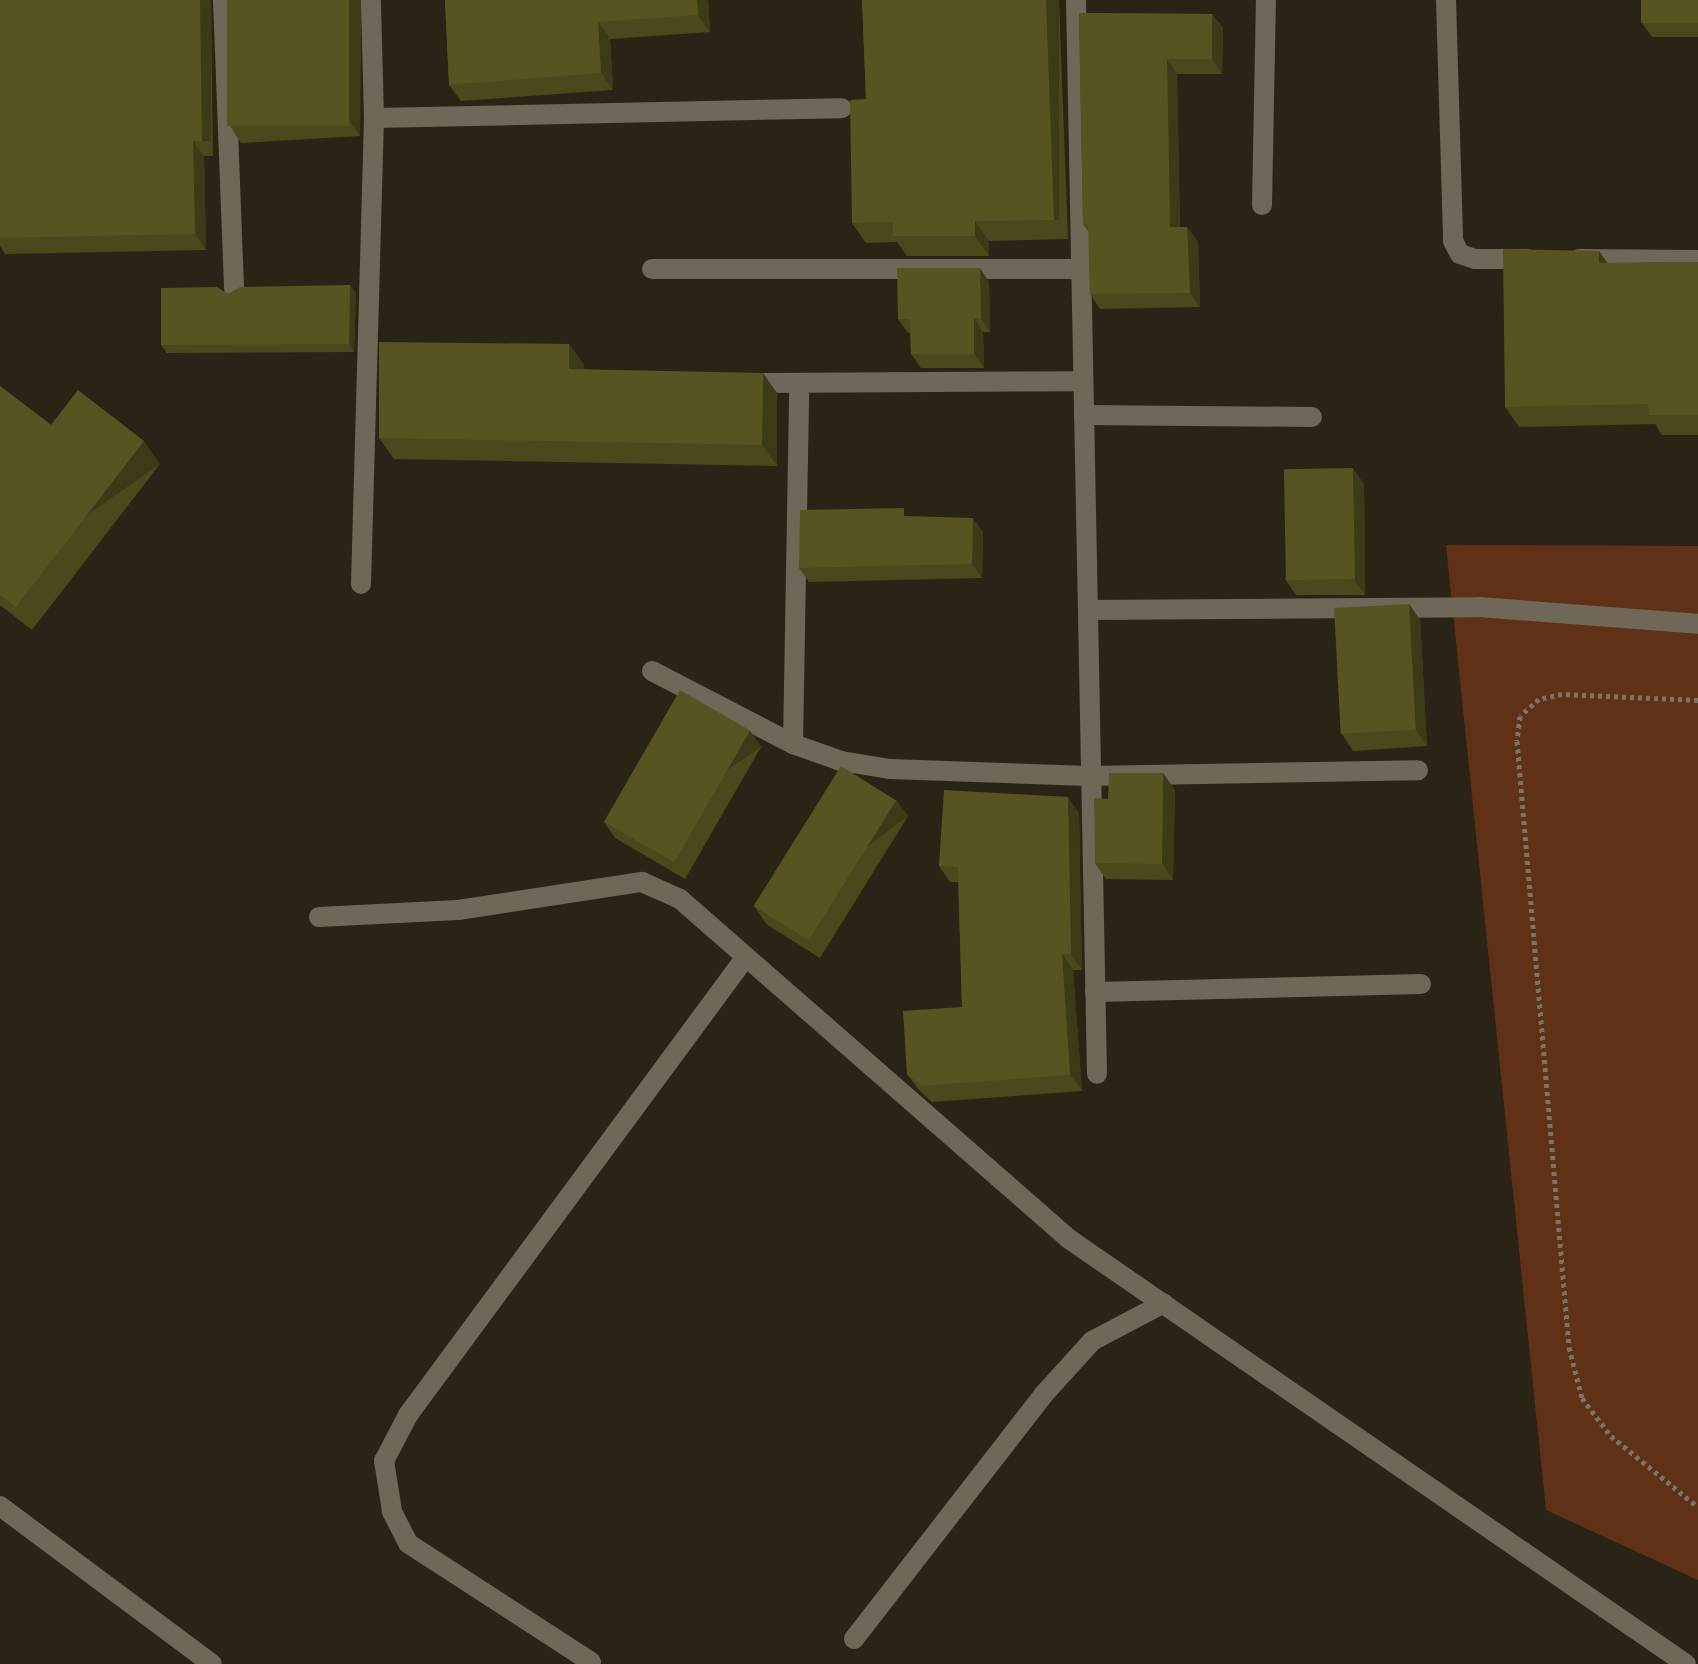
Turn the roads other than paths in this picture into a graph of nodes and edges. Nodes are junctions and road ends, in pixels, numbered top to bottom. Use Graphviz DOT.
graph roads {
  1 [pos="223,0"];
  2 [pos="371,0"];
  3 [pos="1076,0"];
  4 [pos="1266,0"];
  5 [pos="1446,0"];
  6 [pos="842,108"];
  7 [pos="374,118"];
  8 [pos="1262,205"];
  9 [pos="1698,260"];
  10 [pos="652,269"];
  11 [pos="1081,269"];
  12 [pos="234,289"];
  13 [pos="1083,381"];
  14 [pos="722,382"];
  15 [pos="799,384"];
  16 [pos="1084,415"];
  17 [pos="1312,417"];
  18 [pos="361,584"];
  19 [pos="1088,610"];
  20 [pos="1698,624"];
  21 [pos="652,671"];
  22 [pos="793,744"];
  23 [pos="1418,770"];
  24 [pos="1089,776"];
  25 [pos="319,917"];
  26 [pos="745,958"];
  27 [pos="1421,984"];
  28 [pos="1095,992"];
  29 [pos="1097,1074"];
  30 [pos="1164,1303"];
  31 [pos="0,1506"];
  32 [pos="854,1639"];
  33 [pos="591,1662"];
  34 [pos="212,1664"];
  35 [pos="1686,1664"];
  1 -- 12 [label="street"];
  2 -- 7 [label="street"];
  3 -- 11 [label="street"];
  4 -- 8 [label="street"];
  5 -- 9 [label="street"];
  6 -- 7 [label="street"];
  7 -- 18 [label="street"];
  10 -- 11 [label="street"];
  11 -- 13 [label="street"];
  13 -- 15 [label="street"];
  13 -- 16 [label="street"];
  14 -- 15 [label="street"];
  15 -- 22 [label="street"];
  16 -- 17 [label="street"];
  16 -- 19 [label="street"];
  19 -- 20 [label="street"];
  19 -- 24 [label="street"];
  21 -- 22 [label="street"];
  22 -- 24 [label="street"];
  23 -- 24 [label="street"];
  24 -- 28 [label="street"];
  25 -- 26 [label="street"];
  26 -- 30 [label="street"];
  26 -- 33 [label="street"];
  27 -- 28 [label="street"];
  28 -- 29 [label="street"];
  30 -- 32 [label="street"];
  30 -- 35 [label="street"];
  31 -- 34 [label="street"];
}
